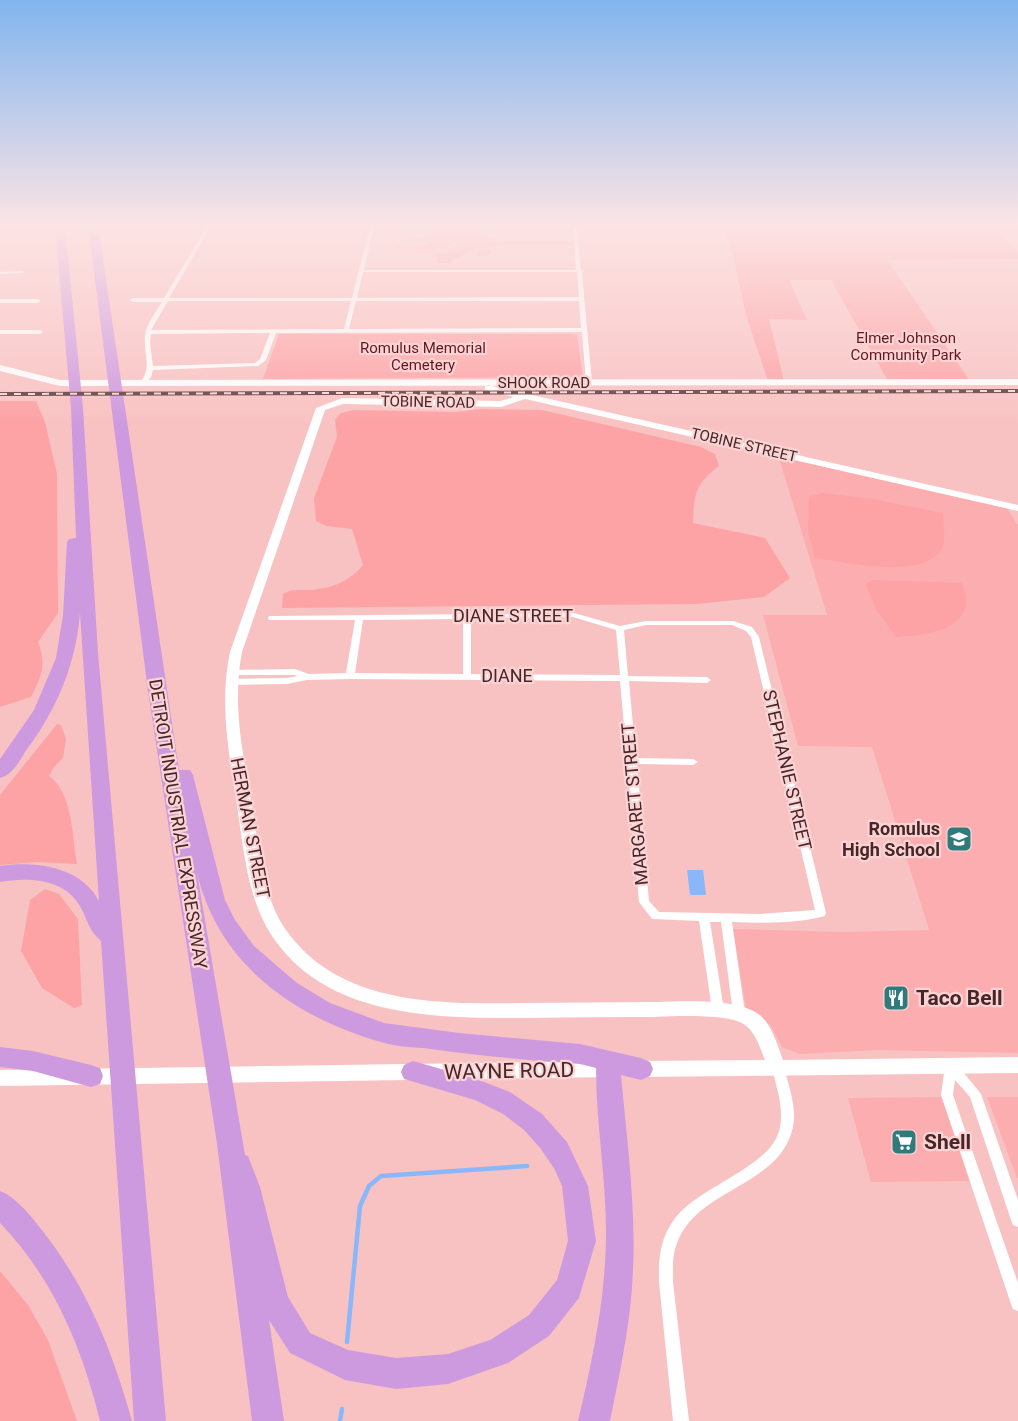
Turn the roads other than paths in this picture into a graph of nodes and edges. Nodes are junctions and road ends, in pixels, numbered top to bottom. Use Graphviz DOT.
graph roads {
  1 [pos="66,292"];
  2 [pos="101,292"];
  3 [pos="170,292"];
  4 [pos="356,292"];
  5 [pos="582,292"];
  6 [pos="582,299"];
  7 [pos="133,300"];
  8 [pos="166,300"];
  9 [pos="354,300"];
  10 [pos="0,301"];
  11 [pos="38,301"];
  12 [pos="583,330"];
  13 [pos="274,331"];
  14 [pos="346,331"];
  15 [pos="0,332"];
  16 [pos="40,332"];
  17 [pos="148,332"];
  18 [pos="0,368"];
  19 [pos="152,368"];
  20 [pos="1018,382"];
  21 [pos="143,383"];
  22 [pos="469,383"];
  23 [pos="589,383"];
  24 [pos="525,396"];
  25 [pos="330,403"];
  26 [pos="77,408"];
  27 [pos="1018,508"];
  28 [pos="467,616"];
  29 [pos="272,618"];
  30 [pos="359,618"];
  31 [pos="620,629"];
  32 [pos="749,629"];
  33 [pos="350,676"];
  34 [pos="467,676"];
  35 [pos="230,677"];
  36 [pos="625,678"];
  37 [pos="707,680"];
  38 [pos="157,691"];
  39 [pos="630,761"];
  40 [pos="693,762"];
  41 [pos="0,772"];
  42 [pos="0,874"];
  43 [pos="821,913"];
  44 [pos="715,917"];
  45 [pos="111,936"];
  46 [pos="718,1010"];
  47 [pos="739,1013"];
  48 [pos="0,1057"];
  49 [pos="1018,1065"];
  50 [pos="951,1066"];
  51 [pos="778,1068"];
  52 [pos="608,1069"];
  53 [pos="641,1069"];
  54 [pos="413,1072"];
  55 [pos="91,1076"];
  56 [pos="0,1078"];
  57 [pos="230,1144"];
  58 [pos="0,1204"];
  59 [pos="1018,1220"];
  60 [pos="1018,1304"];
  61 [pos="116,1421"];
  62 [pos="150,1421"];
  63 [pos="268,1421"];
  64 [pos="594,1421"];
  65 [pos="681,1421"];
  1 -- 26 [label="highway"];
  2 -- 38 [label="highway, DETROIT INDUSTRIAL EXPRESSWAY"];
  3 -- 8 [label="street"];
  4 -- 9 [label="street"];
  5 -- 6 [label="street"];
  6 -- 9 [label="street"];
  6 -- 12 [label="street"];
  7 -- 8 [label="street"];
  8 -- 9 [label="street"];
  8 -- 17 [label="street"];
  9 -- 14 [label="street"];
  10 -- 11 [label="street"];
  12 -- 14 [label="street"];
  12 -- 23 [label="street"];
  13 -- 14 [label="street"];
  13 -- 17 [label="street"];
  13 -- 19 [label="street"];
  15 -- 16 [label="street"];
  17 -- 19 [label="street"];
  18 -- 21 [label="street, SHOOK ROAD"];
  19 -- 21 [label="street"];
  20 -- 23 [label="street, SHOOK ROAD"];
  21 -- 22 [label="street, SHOOK ROAD"];
  22 -- 23 [label="street, SHOOK ROAD"];
  22 -- 24 [label="street, TOBINE STREET"];
  24 -- 25 [label="street, TOBINE ROAD"];
  24 -- 27 [label="street, TOBINE STREET"];
  25 -- 35 [label="street, HERMAN STREET"];
  26 -- 41 [label="highway"];
  26 -- 45 [label="highway"];
  28 -- 30 [label="street, DIANE STREET"];
  28 -- 31 [label="street, DIANE STREET"];
  28 -- 34 [label="street"];
  29 -- 30 [label="street, DIANE STREET"];
  30 -- 33 [label="street"];
  31 -- 32 [label="street, DIANE STREET"];
  31 -- 36 [label="street, MARGARET STREET"];
  32 -- 43 [label="street, STEPHANIE STREET"];
  33 -- 34 [label="street, DIANE"];
  33 -- 35 [label="street, DIANE"];
  34 -- 36 [label="street, DIANE"];
  35 -- 46 [label="street, HERMAN STREET"];
  36 -- 37 [label="street, DIANE"];
  36 -- 39 [label="street, MARGARET STREET"];
  38 -- 53 [label="highway"];
  38 -- 57 [label="highway, DETROIT INDUSTRIAL EXPRESSWAY"];
  39 -- 40 [label="street"];
  39 -- 44 [label="street, MARGARET STREET"];
  42 -- 45 [label="highway"];
  43 -- 44 [label="street, MARGARET STREET"];
  44 -- 46 [label="street"];
  44 -- 47 [label="street"];
  45 -- 62 [label="highway"];
  46 -- 47 [label="street, HERMAN STREET"];
  47 -- 51 [label="street"];
  48 -- 55 [label="highway"];
  49 -- 50 [label="street, WAYNE ROAD"];
  50 -- 51 [label="street, WAYNE ROAD"];
  50 -- 59 [label="street"];
  50 -- 60 [label="street"];
  51 -- 53 [label="street, WAYNE ROAD"];
  51 -- 65 [label="street"];
  52 -- 53 [label="street, WAYNE ROAD"];
  52 -- 54 [label="street, WAYNE ROAD"];
  52 -- 64 [label="highway"];
  54 -- 55 [label="street, WAYNE ROAD"];
  54 -- 57 [label="highway"];
  55 -- 56 [label="street, WAYNE ROAD"];
  57 -- 63 [label="highway, DETROIT INDUSTRIAL EXPRESSWAY"];
  58 -- 61 [label="highway"];
}
